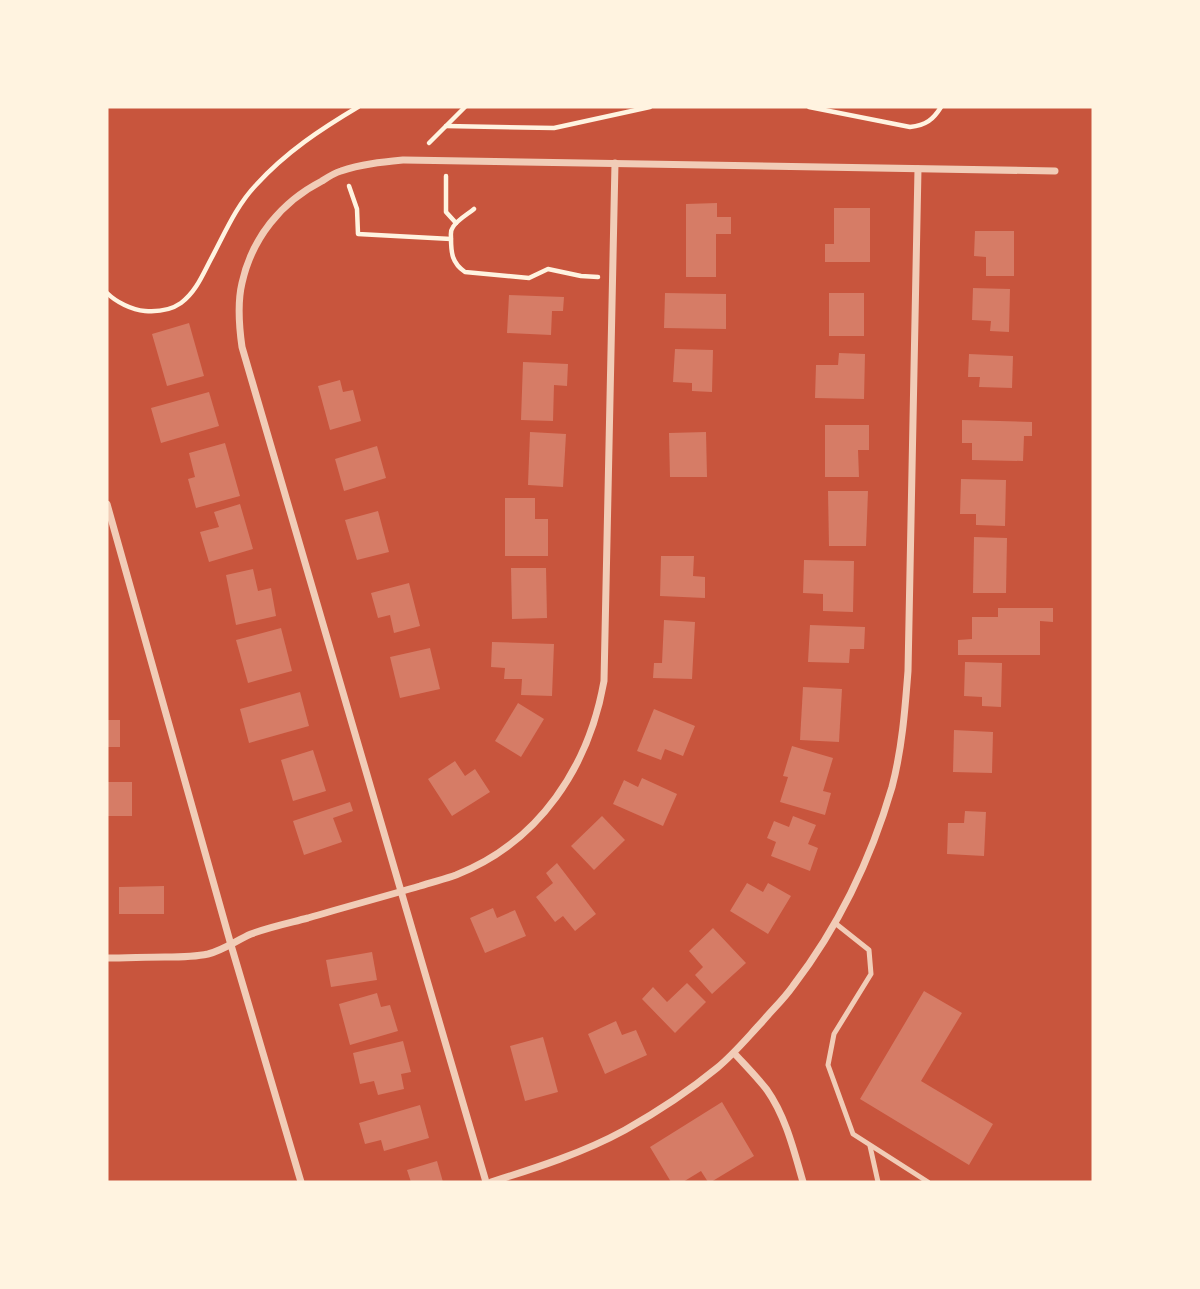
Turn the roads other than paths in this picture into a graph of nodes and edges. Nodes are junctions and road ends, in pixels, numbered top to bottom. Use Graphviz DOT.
graph roads {
  1 [pos="615,163"];
  2 [pos="918,169"];
  3 [pos="1055,172"];
  4 [pos="107,504"];
  5 [pos="401,892"];
  6 [pos="835,923"];
  7 [pos="231,945"];
  8 [pos="107,958"];
  9 [pos="734,1053"];
  10 [pos="870,1146"];
  11 [pos="301,1182"];
  12 [pos="489,1182"];
  13 [pos="803,1182"];
  14 [pos="878,1182"];
  15 [pos="928,1182"];
  1 -- 2 [label="street"];
  1 -- 5 [label="street"];
  1 -- 5 [label="street"];
  2 -- 3 [label="street"];
  2 -- 6 [label="street"];
  4 -- 7 [label="street"];
  5 -- 7 [label="street"];
  5 -- 12 [label="street"];
  6 -- 9 [label="street"];
  6 -- 10 [label="lane"];
  7 -- 8 [label="street"];
  7 -- 11 [label="street"];
  9 -- 12 [label="street"];
  9 -- 13 [label="street"];
  10 -- 14 [label="lane"];
  10 -- 15 [label="lane"];
}
